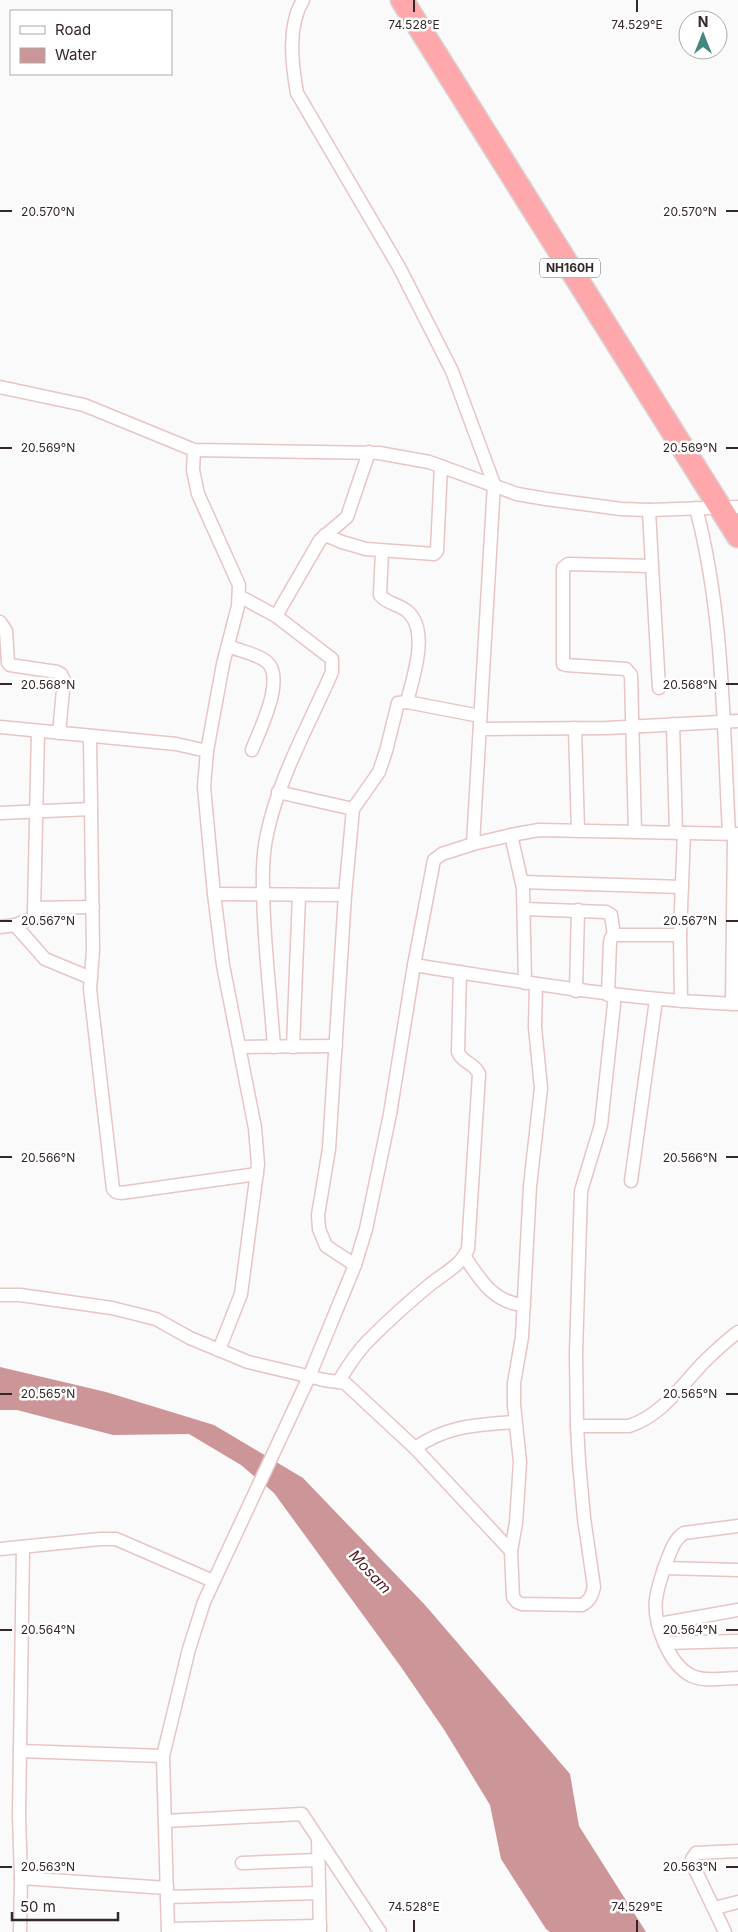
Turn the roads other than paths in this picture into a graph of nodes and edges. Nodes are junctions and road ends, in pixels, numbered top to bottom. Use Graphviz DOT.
graph roads {
  1 [pos="303,0"];
  2 [pos="402,0"];
  3 [pos="0,386"];
  4 [pos="194,450"];
  5 [pos="369,452"];
  6 [pos="442,466"];
  7 [pos="494,484"];
  8 [pos="696,508"];
  9 [pos="729,508"];
  10 [pos="649,510"];
  11 [pos="325,535"];
  12 [pos="738,536"];
  13 [pos="382,551"];
  14 [pos="652,566"];
  15 [pos="239,596"];
  16 [pos="276,616"];
  17 [pos="0,622"];
  18 [pos="228,646"];
  19 [pos="660,688"];
  20 [pos="407,702"];
  21 [pos="723,721"];
  22 [pos="738,721"];
  23 [pos="480,722"];
  24 [pos="673,724"];
  25 [pos="633,726"];
  26 [pos="0,727"];
  27 [pos="575,728"];
  28 [pos="38,731"];
  29 [pos="59,733"];
  30 [pos="90,736"];
  31 [pos="252,750"];
  32 [pos="207,751"];
  33 [pos="278,792"];
  34 [pos="91,809"];
  35 [pos="353,809"];
  36 [pos="36,812"];
  37 [pos="0,813"];
  38 [pos="578,831"];
  39 [pos="636,832"];
  40 [pos="680,833"];
  41 [pos="734,834"];
  42 [pos="511,835"];
  43 [pos="473,844"];
  44 [pos="522,882"];
  45 [pos="682,887"];
  46 [pos="214,894"];
  47 [pos="263,894"];
  48 [pos="299,895"];
  49 [pos="345,896"];
  50 [pos="92,907"];
  51 [pos="34,908"];
  52 [pos="524,909"];
  53 [pos="578,910"];
  54 [pos="15,924"];
  55 [pos="0,927"];
  56 [pos="614,935"];
  57 [pos="680,935"];
  58 [pos="414,965"];
  59 [pos="460,972"];
  60 [pos="91,978"];
  61 [pos="530,984"];
  62 [pos="576,990"];
  63 [pos="612,995"];
  64 [pos="656,1000"];
  65 [pos="681,1001"];
  66 [pos="735,1004"];
  67 [pos="336,1046"];
  68 [pos="274,1047"];
  69 [pos="293,1047"];
  70 [pos="240,1048"];
  71 [pos="257,1174"];
  72 [pos="631,1181"];
  73 [pos="465,1257"];
  74 [pos="355,1265"];
  75 [pos="0,1295"];
  76 [pos="524,1305"];
  77 [pos="738,1332"];
  78 [pos="219,1350"];
  79 [pos="309,1377"];
  80 [pos="339,1381"];
  81 [pos="515,1422"];
  82 [pos="577,1426"];
  83 [pos="415,1448"];
  84 [pos="738,1526"];
  85 [pos="23,1547"];
  86 [pos="0,1549"];
  87 [pos="511,1551"];
  88 [pos="664,1568"];
  89 [pos="738,1570"];
  90 [pos="213,1581"];
  91 [pos="738,1610"];
  92 [pos="659,1624"];
  93 [pos="738,1641"];
  94 [pos="665,1643"];
  95 [pos="738,1678"];
  96 [pos="20,1751"];
  97 [pos="163,1756"];
  98 [pos="165,1821"];
  99 [pos="318,1838"];
  100 [pos="738,1851"];
  101 [pos="318,1860"];
  102 [pos="242,1862"];
  103 [pos="21,1878"];
  104 [pos="167,1892"];
  105 [pos="319,1893"];
  106 [pos="738,1902"];
  107 [pos="715,1908"];
  108 [pos="320,1929"];
  109 [pos="168,1930"];
  110 [pos="20,1932"];
  111 [pos="380,1932"];
  112 [pos="725,1932"];
  1 -- 7 [label="street"];
  2 -- 9 [label="highway, NH160H"];
  3 -- 4 [label="street"];
  4 -- 5 [label="street"];
  4 -- 15 [label="street"];
  5 -- 6 [label="street"];
  5 -- 11 [label="street"];
  6 -- 7 [label="street"];
  6 -- 13 [label="street"];
  7 -- 10 [label="street"];
  7 -- 23 [label="street"];
  8 -- 9 [label="street"];
  8 -- 10 [label="street"];
  8 -- 21 [label="street"];
  9 -- 12 [label="highway, NH160H"];
  10 -- 14 [label="street"];
  11 -- 13 [label="street"];
  11 -- 16 [label="street"];
  13 -- 20 [label="street"];
  14 -- 19 [label="street"];
  14 -- 25 [label="street"];
  15 -- 16 [label="street"];
  15 -- 18 [label="street"];
  16 -- 33 [label="street"];
  17 -- 29 [label="street"];
  18 -- 31 [label="street"];
  18 -- 32 [label="street"];
  20 -- 23 [label="street"];
  20 -- 35 [label="street"];
  21 -- 22 [label="street"];
  21 -- 24 [label="street"];
  21 -- 41 [label="street"];
  23 -- 27 [label="street"];
  23 -- 43 [label="street"];
  24 -- 25 [label="street"];
  24 -- 40 [label="street"];
  25 -- 27 [label="street"];
  25 -- 39 [label="street"];
  26 -- 28 [label="street"];
  27 -- 38 [label="street"];
  28 -- 29 [label="street"];
  28 -- 36 [label="street"];
  29 -- 30 [label="street"];
  30 -- 32 [label="street"];
  30 -- 34 [label="street"];
  32 -- 46 [label="street"];
  33 -- 35 [label="street"];
  33 -- 47 [label="street"];
  34 -- 36 [label="street"];
  34 -- 50 [label="street"];
  35 -- 49 [label="street"];
  36 -- 37 [label="street"];
  36 -- 51 [label="street"];
  38 -- 39 [label="street"];
  38 -- 42 [label="street"];
  39 -- 40 [label="street"];
  40 -- 41 [label="street"];
  40 -- 45 [label="street"];
  41 -- 66 [label="street"];
  42 -- 43 [label="street"];
  42 -- 44 [label="street"];
  43 -- 58 [label="street"];
  44 -- 45 [label="street"];
  44 -- 52 [label="street"];
  45 -- 57 [label="street"];
  46 -- 47 [label="street"];
  46 -- 70 [label="street"];
  47 -- 48 [label="street"];
  47 -- 68 [label="street"];
  48 -- 49 [label="street"];
  48 -- 69 [label="street"];
  49 -- 67 [label="street"];
  50 -- 51 [label="street"];
  50 -- 60 [label="street"];
  51 -- 54 [label="street"];
  52 -- 53 [label="street"];
  52 -- 61 [label="street"];
  53 -- 56 [label="street"];
  53 -- 62 [label="street"];
  54 -- 55 [label="street"];
  54 -- 60 [label="street"];
  56 -- 57 [label="street"];
  56 -- 63 [label="street"];
  57 -- 65 [label="street"];
  58 -- 59 [label="street"];
  58 -- 74 [label="street"];
  59 -- 61 [label="street"];
  59 -- 73 [label="street"];
  60 -- 71 [label="street"];
  61 -- 62 [label="street"];
  61 -- 76 [label="street"];
  62 -- 63 [label="street"];
  63 -- 64 [label="street"];
  63 -- 82 [label="street"];
  64 -- 65 [label="street"];
  64 -- 72 [label="street"];
  65 -- 66 [label="street"];
  67 -- 69 [label="street"];
  67 -- 74 [label="street"];
  68 -- 69 [label="street"];
  68 -- 70 [label="street"];
  70 -- 71 [label="street"];
  71 -- 78 [label="street"];
  73 -- 76 [label="street"];
  73 -- 80 [label="street"];
  74 -- 79 [label="street"];
  75 -- 78 [label="street"];
  76 -- 81 [label="street"];
  77 -- 82 [label="street"];
  78 -- 79 [label="street"];
  79 -- 80 [label="street"];
  79 -- 90 [label="street"];
  80 -- 83 [label="street"];
  81 -- 83 [label="street"];
  81 -- 87 [label="street"];
  82 -- 87 [label="street"];
  83 -- 87 [label="street"];
  84 -- 88 [label="street"];
  85 -- 86 [label="street"];
  85 -- 90 [label="street"];
  85 -- 96 [label="street"];
  88 -- 89 [label="street"];
  88 -- 92 [label="street"];
  90 -- 97 [label="street"];
  91 -- 92 [label="street"];
  92 -- 94 [label="street"];
  93 -- 94 [label="street"];
  94 -- 95 [label="street"];
  96 -- 97 [label="street"];
  96 -- 103 [label="street"];
  97 -- 98 [label="street"];
  98 -- 99 [label="street"];
  98 -- 104 [label="street"];
  99 -- 101 [label="street"];
  99 -- 111 [label="street"];
  100 -- 107 [label="street"];
  101 -- 102 [label="street"];
  101 -- 105 [label="street"];
  103 -- 104 [label="street"];
  103 -- 110 [label="street"];
  104 -- 105 [label="street"];
  104 -- 109 [label="street"];
  105 -- 108 [label="street"];
  106 -- 107 [label="street"];
  107 -- 112 [label="street"];
  108 -- 109 [label="street"];
}
